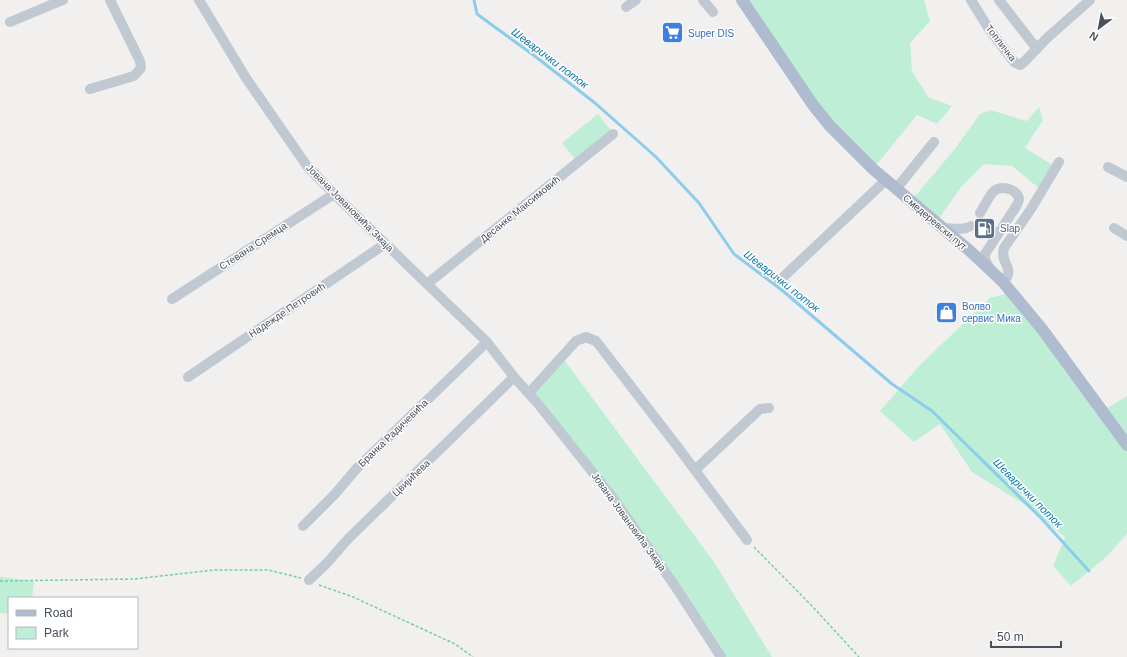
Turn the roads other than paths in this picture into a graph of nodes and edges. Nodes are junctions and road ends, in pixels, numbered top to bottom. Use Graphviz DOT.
graph roads {
  1 [pos="63,0"];
  2 [pos="110,0"];
  3 [pos="199,0"];
  4 [pos="636,0"];
  5 [pos="703,0"];
  6 [pos="742,0"];
  7 [pos="971,0"];
  8 [pos="999,0"];
  9 [pos="1090,0"];
  10 [pos="626,7"];
  11 [pos="713,12"];
  12 [pos="10,22"];
  13 [pos="1037,49"];
  14 [pos="90,89"];
  15 [pos="613,134"];
  16 [pos="934,142"];
  17 [pos="1059,162"];
  18 [pos="1108,167"];
  19 [pos="1127,177"];
  20 [pos="886,180"];
  21 [pos="896,189"];
  22 [pos="334,194"];
  23 [pos="980,213"];
  24 [pos="971,226"];
  25 [pos="943,228"];
  26 [pos="1114,228"];
  27 [pos="1127,236"];
  28 [pos="385,244"];
  29 [pos="989,268"];
  30 [pos="779,281"];
  31 [pos="1003,282"];
  32 [pos="427,284"];
  33 [pos="172,299"];
  34 [pos="486,342"];
  35 [pos="188,377"];
  36 [pos="514,377"];
  37 [pos="529,393"];
  38 [pos="768,408"];
  39 [pos="1127,444"];
  40 [pos="695,470"];
  41 [pos="303,526"];
  42 [pos="747,540"];
  43 [pos="309,580"];
  44 [pos="721,657"];
  1 -- 12 [label="street"];
  2 -- 14 [label="street"];
  3 -- 22 [label="street, Јована Јовановића Змаја"];
  4 -- 10 [label="street"];
  5 -- 11 [label="street"];
  6 -- 20 [label="main road, Смедеревски пут"];
  7 -- 13 [label="street, Топличка"];
  8 -- 13 [label="street"];
  9 -- 13 [label="street, Топличка"];
  15 -- 32 [label="street, Десанке Максимовић"];
  16 -- 21 [label="street"];
  17 -- 31 [label="street"];
  18 -- 19 [label="street"];
  20 -- 21 [label="main road, Смедеревски пут"];
  20 -- 30 [label="street"];
  21 -- 25 [label="main road, Смедеревски пут"];
  22 -- 28 [label="street, Јована Јовановића Змаја"];
  22 -- 33 [label="street, Стевана Сремца"];
  23 -- 29 [label="street"];
  24 -- 25 [label="street"];
  25 -- 29 [label="main road, Смедеревски пут"];
  26 -- 27 [label="street"];
  28 -- 32 [label="street, Јована Јовановића Змаја"];
  28 -- 35 [label="street, Надежде Петровић"];
  29 -- 31 [label="main road, Смедеревски пут"];
  31 -- 39 [label="main road, Смедеревски пут"];
  32 -- 34 [label="street, Јована Јовановића Змаја"];
  34 -- 36 [label="street, Јована Јовановића Змаја"];
  34 -- 41 [label="street, Бранка Радичевића"];
  36 -- 37 [label="street, Јована Јовановића Змаја"];
  36 -- 43 [label="street, Цвијићева"];
  37 -- 40 [label="street"];
  37 -- 44 [label="street, Јована Јовановића Змаја"];
  38 -- 40 [label="street"];
  40 -- 42 [label="street"];
}
